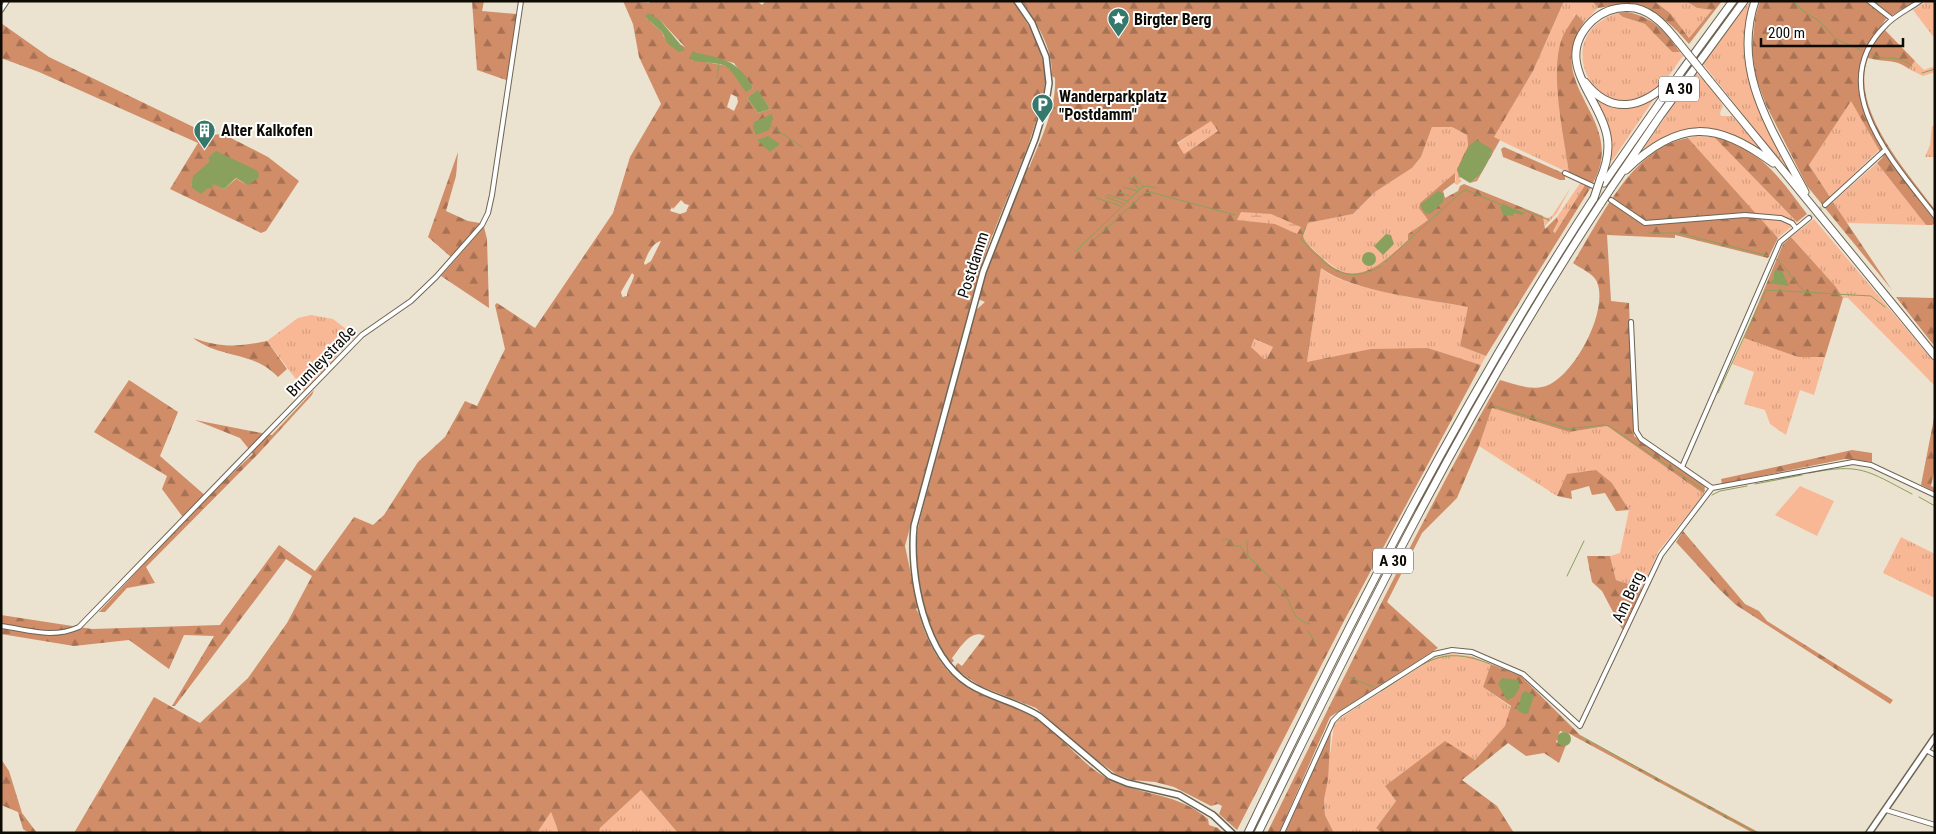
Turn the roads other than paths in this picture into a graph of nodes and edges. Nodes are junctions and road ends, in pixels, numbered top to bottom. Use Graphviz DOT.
graph roads {
  1 [pos="7,1"];
  2 [pos="521,1"];
  3 [pos="1017,1"];
  4 [pos="1733,1"];
  5 [pos="1744,1"];
  6 [pos="1755,1"];
  7 [pos="1869,1"];
  8 [pos="1920,1"];
  9 [pos="1,10"];
  10 [pos="1892,19"];
  11 [pos="1681,72"];
  12 [pos="1580,74"];
  13 [pos="1884,150"];
  14 [pos="1781,169"];
  15 [pos="1565,173"];
  16 [pos="1616,180"];
  17 [pos="1602,182"];
  18 [pos="1593,186"];
  19 [pos="1611,200"];
  20 [pos="1810,203"];
  21 [pos="1825,205"];
  22 [pos="1935,216"];
  23 [pos="1809,218"];
  24 [pos="1796,228"];
  25 [pos="1631,322"];
  26 [pos="1935,356"];
  27 [pos="1682,467"];
  28 [pos="1712,488"];
  29 [pos="1935,495"];
  30 [pos="1,626"];
  31 [pos="1935,737"];
  32 [pos="1926,750"];
  33 [pos="1935,755"];
  34 [pos="1886,810"];
  35 [pos="1935,825"];
  36 [pos="1232,833"];
  37 [pos="1248,833"];
  38 [pos="1258,833"];
  39 [pos="1282,833"];
  40 [pos="1869,833"];
  1 -- 9 [label="street"];
  2 -- 30 [label="street, Brumleystraße"];
  3 -- 36 [label="street, Postdamm"];
  4 -- 11 [label="highway, A 30"];
  5 -- 16 [label="highway, A 30"];
  6 -- 20 [label="highway"];
  7 -- 10 [label="street"];
  8 -- 10 [label="street"];
  10 -- 13 [label="street"];
  11 -- 12 [label="highway"];
  11 -- 17 [label="highway, A 30"];
  12 -- 14 [label="highway, bridge"];
  12 -- 17 [label="highway"];
  13 -- 21 [label="street"];
  13 -- 22 [label="street"];
  14 -- 16 [label="highway"];
  14 -- 20 [label="highway"];
  15 -- 18 [label="street"];
  16 -- 38 [label="highway, A 30, bridge"];
  17 -- 37 [label="highway, A 30, bridge"];
  19 -- 24 [label="street"];
  20 -- 26 [label="highway"];
  23 -- 24 [label="street"];
  24 -- 27 [label="street"];
  25 -- 27 [label="street"];
  27 -- 28 [label="street"];
  28 -- 29 [label="street"];
  28 -- 39 [label="street, Am Berg"];
  31 -- 32 [label="street"];
  32 -- 33 [label="street"];
  32 -- 34 [label="street"];
  34 -- 35 [label="street"];
  34 -- 40 [label="street"];
}
